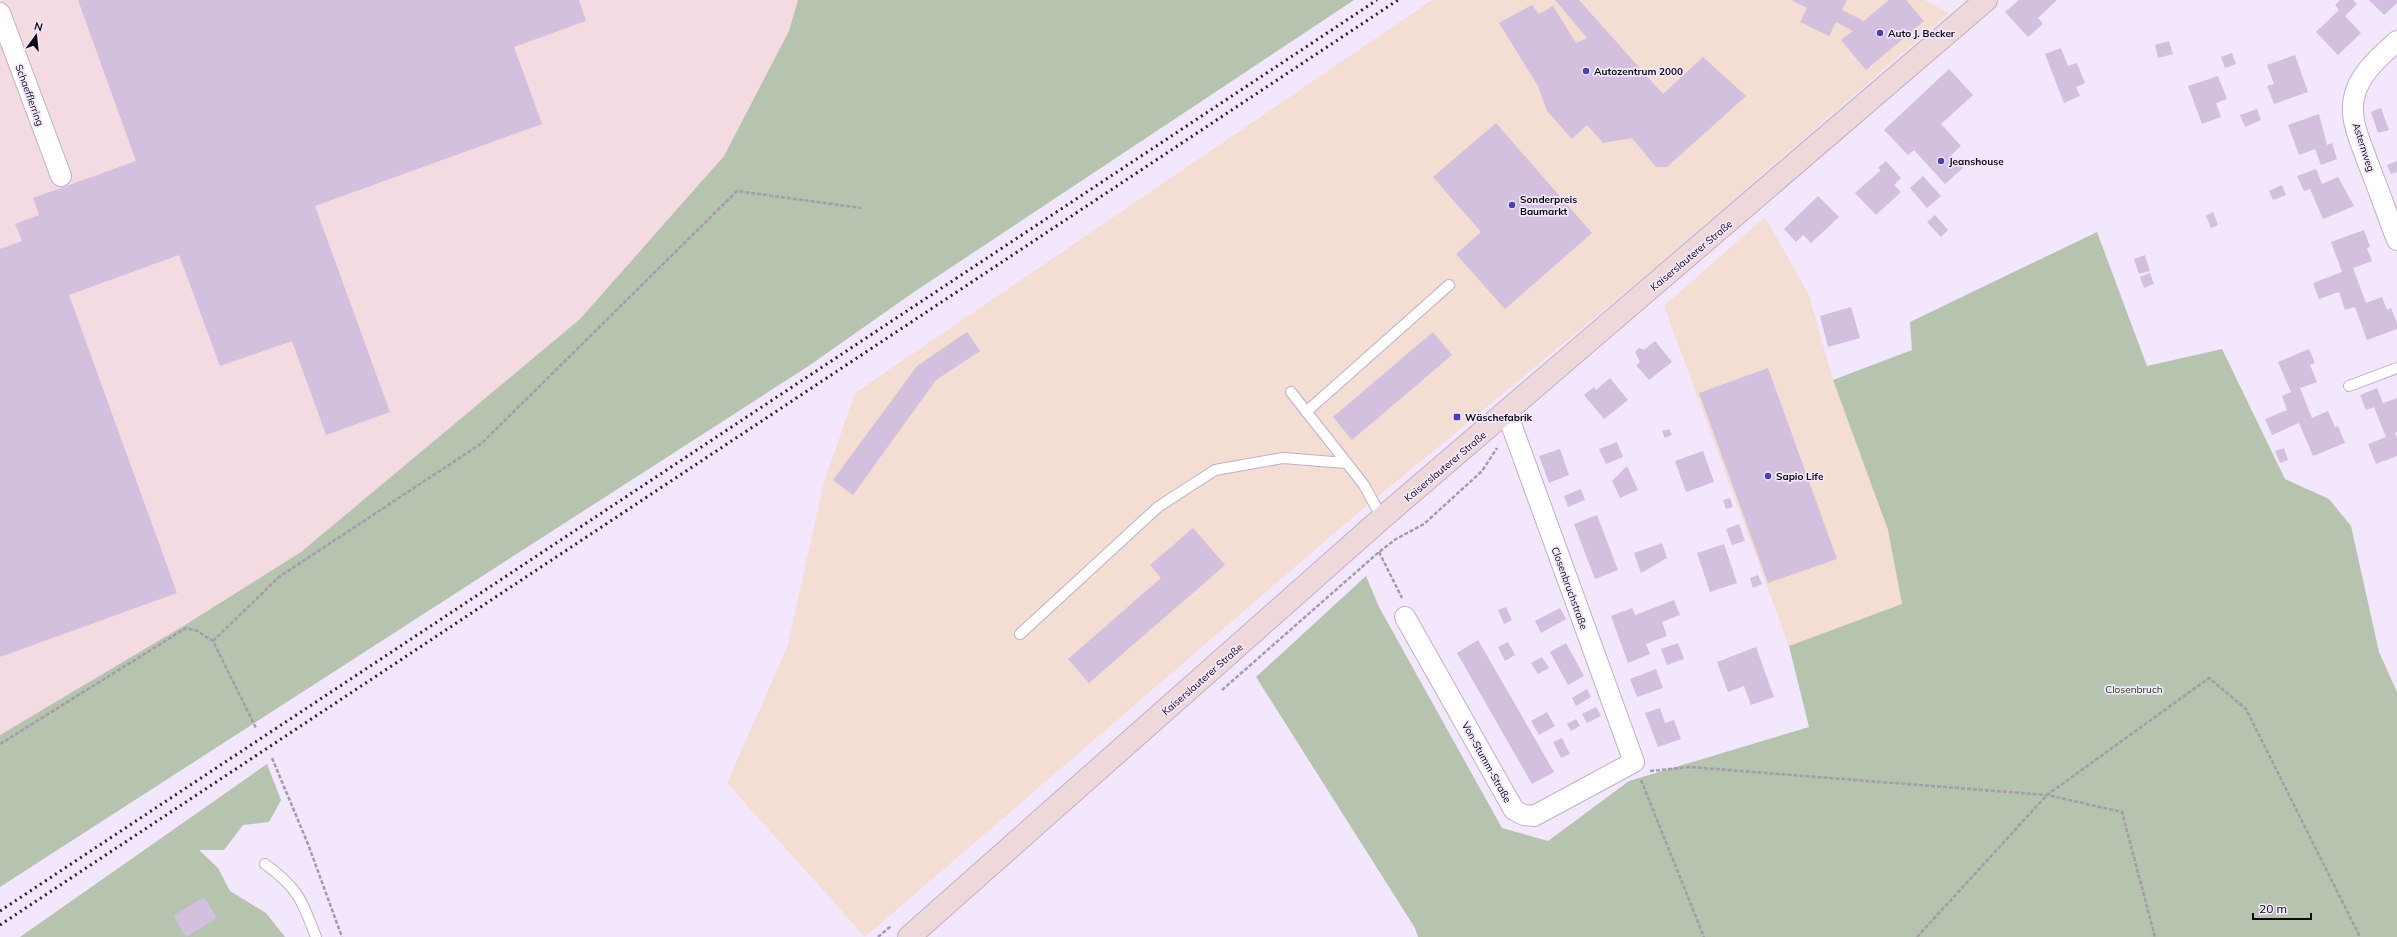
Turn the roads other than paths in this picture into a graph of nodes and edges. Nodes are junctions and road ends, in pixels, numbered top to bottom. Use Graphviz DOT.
graph roads {
  1 [pos="1986,0"];
  2 [pos="0,13"];
  3 [pos="2397,41"];
  4 [pos="61,176"];
  5 [pos="2397,240"];
  6 [pos="1449,285"];
  7 [pos="2397,368"];
  8 [pos="2349,386"];
  9 [pos="1291,392"];
  10 [pos="1306,412"];
  11 [pos="1511,422"];
  12 [pos="1346,463"];
  13 [pos="1382,518"];
  14 [pos="1405,617"];
  15 [pos="1020,634"];
  16 [pos="1636,767"];
  17 [pos="265,864"];
  18 [pos="316,937"];
  19 [pos="909,937"];
  1 -- 11 [label="main road, Kaiserslauterer Straße"];
  2 -- 4 [label="street, Schaefflerring"];
  3 -- 5 [label="street, Asternweg"];
  6 -- 10 [label="lane"];
  7 -- 8 [label="lane"];
  9 -- 10 [label="lane"];
  10 -- 12 [label="lane"];
  11 -- 13 [label="main road, Kaiserslauterer Straße"];
  11 -- 16 [label="street, Closenbruchstraße"];
  12 -- 13 [label="lane"];
  12 -- 15 [label="lane"];
  13 -- 19 [label="main road, Kaiserslauterer Straße"];
  14 -- 16 [label="street, Von-Stumm-Straße"];
  17 -- 18 [label="lane"];
}
